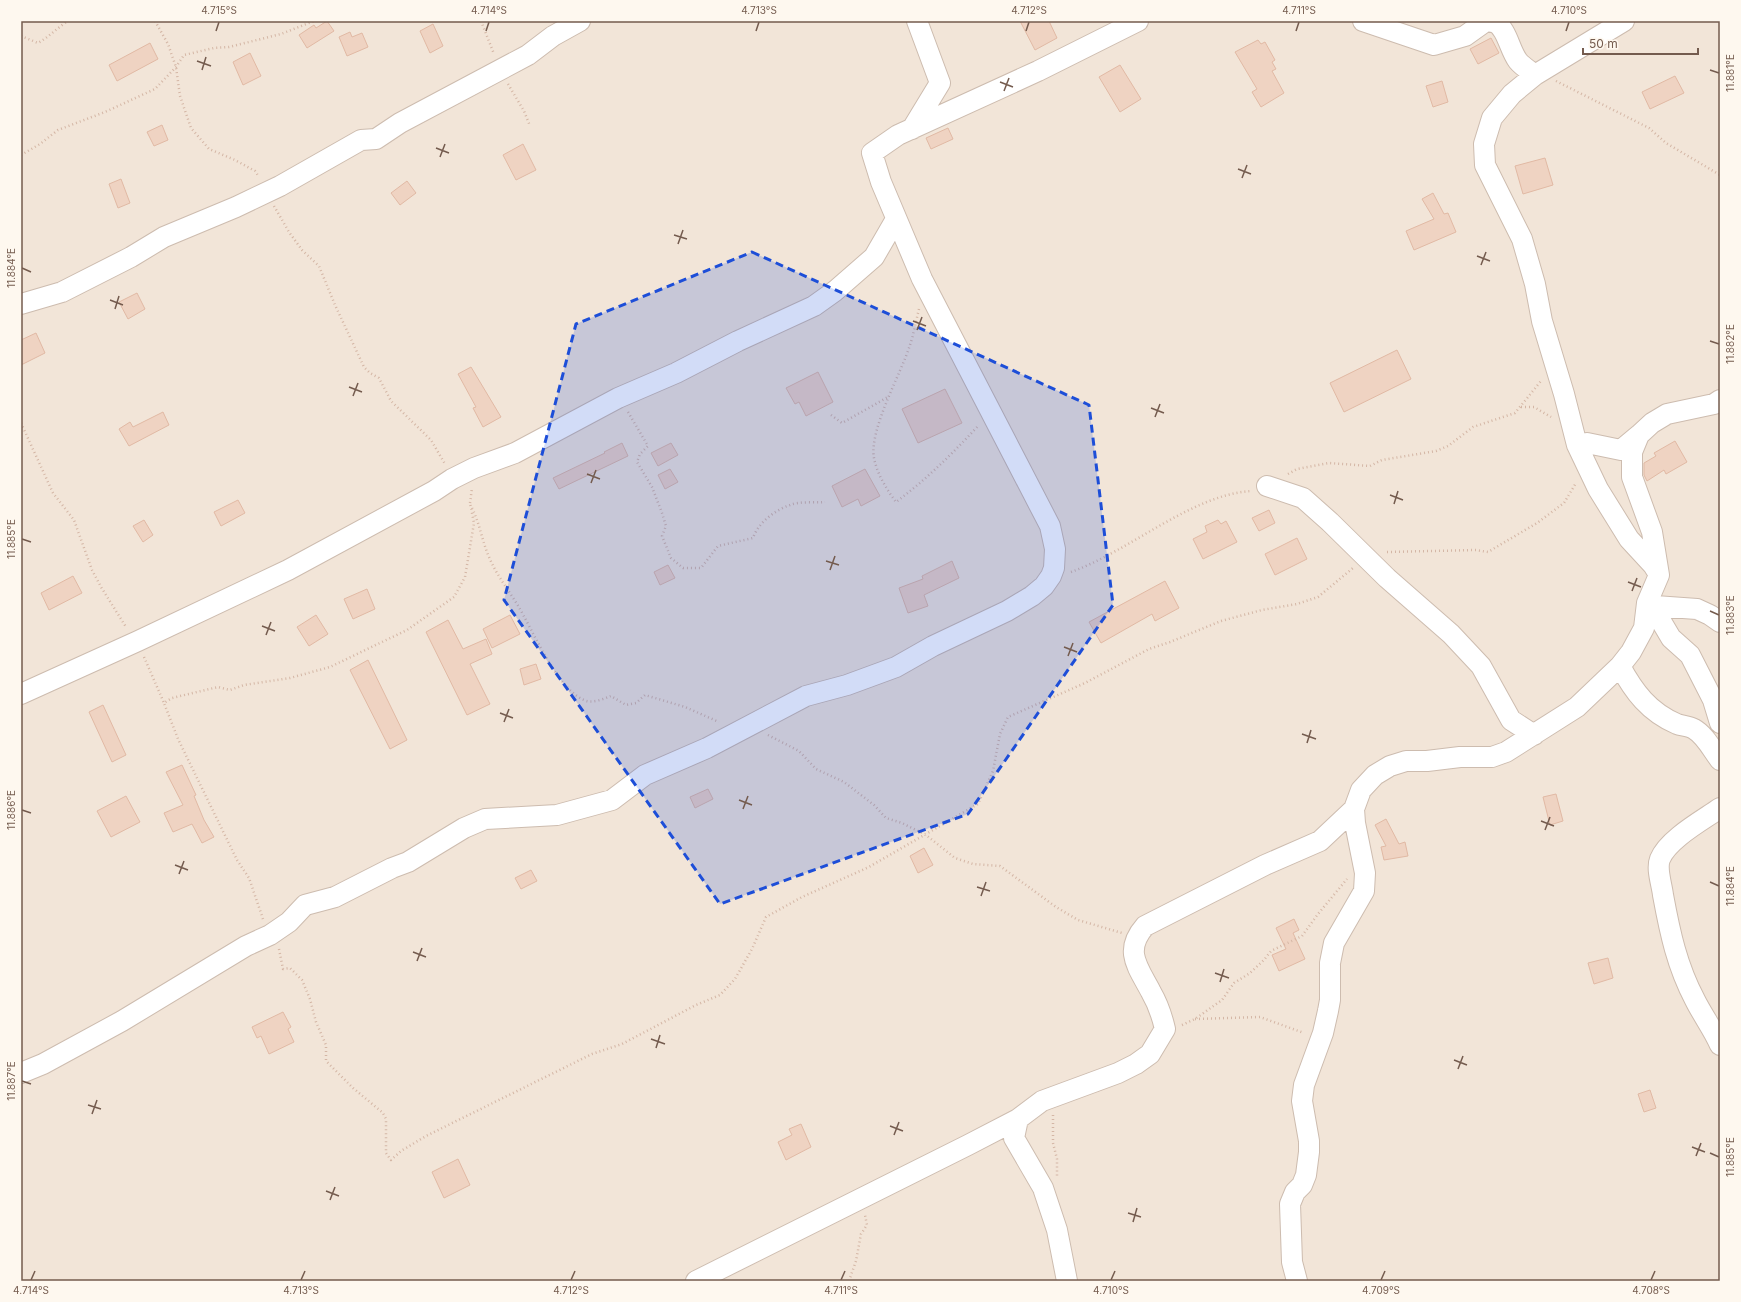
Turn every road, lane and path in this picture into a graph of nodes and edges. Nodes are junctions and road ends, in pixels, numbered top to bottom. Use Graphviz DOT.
graph roads {
  1 [pos="68,21"];
  2 [pos="155,21"];
  3 [pos="314,21"];
  4 [pos="580,21"];
  5 [pos="917,21"];
  6 [pos="1138,21"];
  7 [pos="1363,21"];
  8 [pos="1624,21"];
  9 [pos="1496,22"];
  10 [pos="21,36"];
  11 [pos="176,67"];
  12 [pos="1535,75"];
  13 [pos="912,129"];
  14 [pos="21,155"];
  15 [pos="1720,175"];
  16 [pos="269,191"];
  17 [pos="896,219"];
  18 [pos="922,279"];
  19 [pos="21,304"];
  20 [pos="1556,366"];
  21 [pos="888,397"];
  22 [pos="618,398"];
  23 [pos="1720,400"];
  24 [pos="1520,407"];
  25 [pos="990,412"];
  26 [pos="831,415"];
  27 [pos="21,422"];
  28 [pos="1639,435"];
  29 [pos="1575,436"];
  30 [pos="1588,467"];
  31 [pos="452,479"];
  32 [pos="1267,486"];
  33 [pos="825,502"];
  34 [pos="470,504"];
  35 [pos="1366,557"];
  36 [pos="1659,575"];
  37 [pos="1051,576"];
  38 [pos="1651,604"];
  39 [pos="1720,622"];
  40 [pos="138,641"];
  41 [pos="1620,666"];
  42 [pos="21,694"];
  43 [pos="164,702"];
  44 [pos="1720,723"];
  45 [pos="1534,735"];
  46 [pos="1720,760"];
  47 [pos="1720,808"];
  48 [pos="1354,809"];
  49 [pos="1362,860"];
  50 [pos="270,935"];
  51 [pos="1195,1019"];
  52 [pos="1165,1029"];
  53 [pos="1720,1045"];
  54 [pos="1316,1047"];
  55 [pos="21,1073"];
  56 [pos="1054,1097"];
  57 [pos="1018,1119"];
  58 [pos="1056,1180"];
  59 [pos="868,1195"];
  60 [pos="696,1281"];
  61 [pos="849,1281"];
  62 [pos="1067,1281"];
  63 [pos="1297,1281"];
  1 -- 10 [label="path"];
  2 -- 11 [label="path"];
  3 -- 11 [label="path"];
  4 -- 16 [label="street"];
  5 -- 13 [label="street"];
  6 -- 13 [label="street"];
  7 -- 9 [label="street"];
  8 -- 12 [label="street"];
  9 -- 12 [label="street"];
  11 -- 14 [label="path"];
  11 -- 16 [label="path"];
  12 -- 15 [label="path"];
  12 -- 20 [label="street"];
  13 -- 17 [label="street"];
  16 -- 19 [label="street"];
  16 -- 31 [label="path"];
  17 -- 18 [label="street"];
  17 -- 22 [label="street"];
  18 -- 21 [label="path"];
  18 -- 25 [label="street"];
  20 -- 24 [label="path"];
  20 -- 29 [label="street"];
  21 -- 25 [label="path"];
  21 -- 26 [label="path"];
  22 -- 31 [label="street"];
  22 -- 33 [label="path"];
  23 -- 28 [label="street"];
  24 -- 29 [label="path"];
  24 -- 32 [label="path"];
  25 -- 37 [label="street"];
  27 -- 40 [label="path"];
  28 -- 29 [label="street"];
  28 -- 36 [label="street"];
  29 -- 30 [label="street"];
  30 -- 35 [label="path"];
  30 -- 36 [label="street"];
  31 -- 40 [label="street"];
  32 -- 35 [label="street"];
  32 -- 37 [label="path"];
  34 -- 43 [label="path"];
  35 -- 45 [label="street"];
  35 -- 50 [label="path"];
  36 -- 38 [label="street"];
  37 -- 50 [label="street"];
  38 -- 39 [label="street"];
  38 -- 41 [label="street"];
  38 -- 44 [label="street"];
  40 -- 42 [label="street"];
  40 -- 43 [label="path"];
  41 -- 45 [label="street"];
  41 -- 46 [label="street"];
  43 -- 50 [label="path"];
  45 -- 48 [label="street"];
  47 -- 53 [label="street"];
  48 -- 49 [label="street"];
  48 -- 52 [label="street"];
  49 -- 51 [label="path"];
  49 -- 54 [label="street"];
  50 -- 55 [label="street"];
  51 -- 52 [label="path"];
  51 -- 54 [label="path"];
  52 -- 56 [label="street"];
  54 -- 63 [label="street"];
  56 -- 57 [label="street"];
  56 -- 58 [label="path"];
  57 -- 59 [label="street"];
  57 -- 62 [label="street"];
  59 -- 60 [label="street"];
  59 -- 61 [label="path"];
}
